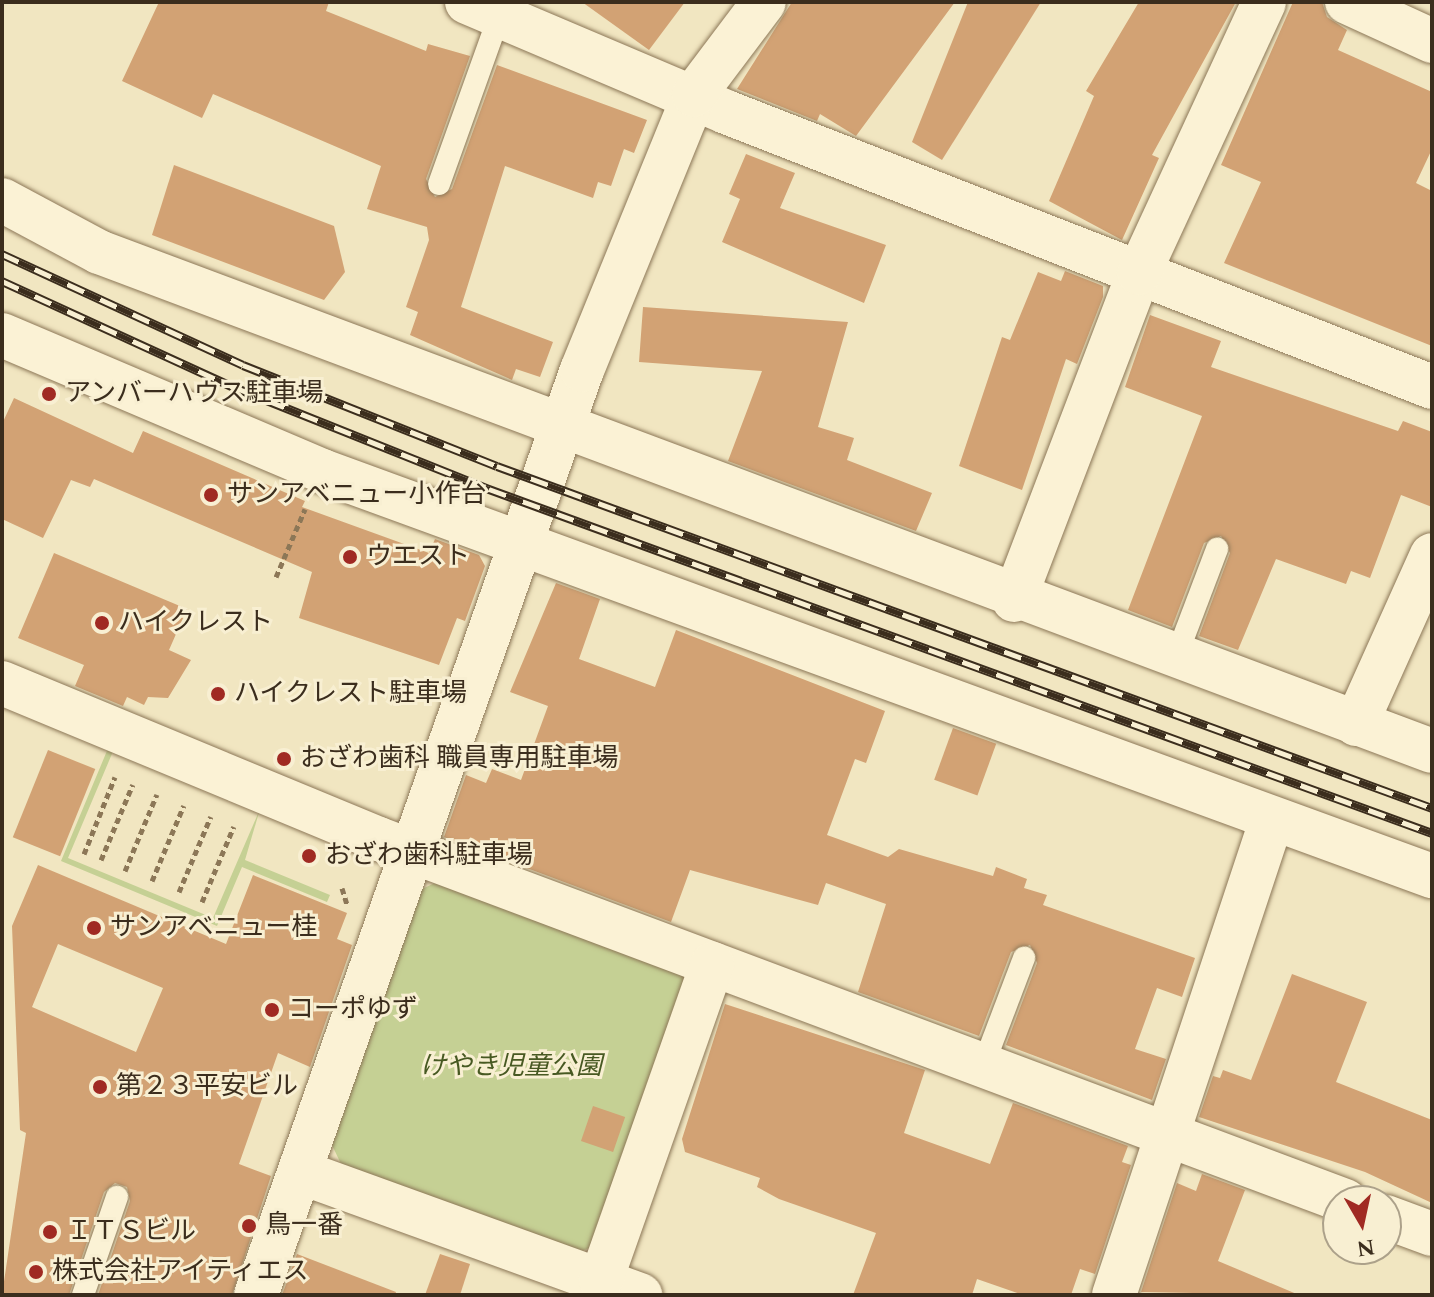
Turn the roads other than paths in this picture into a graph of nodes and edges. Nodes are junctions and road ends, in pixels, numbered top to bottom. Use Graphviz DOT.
graph roads {
  1 [pos="764,2"];
  2 [pos="1264,2"];
  3 [pos="1347,2"];
  4 [pos="484,8"];
  5 [pos="1432,41"];
  6 [pos="694,95"];
  7 [pos="439,184"];
  8 [pos="2,200"];
  9 [pos="1139,273"];
  10 [pos="2,335"];
  11 [pos="1432,387"];
  12 [pos="560,429"];
  13 [pos="518,543"];
  14 [pos="1217,549"];
  15 [pos="1432,555"];
  16 [pos="1014,600"];
  17 [pos="1176,657"];
  18 [pos="2,683"];
  19 [pos="1356,724"];
  20 [pos="1432,751"];
  21 [pos="1272,819"];
  22 [pos="412,851"];
  23 [pos="1432,876"];
  24 [pos="1024,958"];
  25 [pos="712,964"];
  26 [pos="983,1066"];
  27 [pos="1169,1135"];
  28 [pos="300,1172"];
  29 [pos="1322,1192"];
  30 [pos="117,1197"];
  31 [pos="1402,1223"];
  32 [pos="1432,1234"];
  33 [pos="601,1280"];
  34 [pos="83,1295"];
  35 [pos="256,1295"];
  36 [pos="640,1295"];
  37 [pos="1114,1295"];
  1 -- 6 [label="street"];
  2 -- 9 [label="street"];
  3 -- 5 [label="street"];
  4 -- 6 [label="street"];
  4 -- 7 [label="lane"];
  6 -- 9 [label="street"];
  6 -- 12 [label="street"];
  8 -- 12 [label="street"];
  9 -- 11 [label="street"];
  9 -- 16 [label="street"];
  10 -- 13 [label="street"];
  12 -- 13 [label="street"];
  12 -- 16 [label="street"];
  13 -- 21 [label="street"];
  13 -- 22 [label="street"];
  14 -- 17 [label="lane"];
  15 -- 19 [label="street"];
  16 -- 17 [label="street"];
  17 -- 19 [label="street"];
  18 -- 22 [label="street"];
  19 -- 20 [label="street"];
  21 -- 23 [label="street"];
  21 -- 27 [label="street"];
  22 -- 25 [label="street"];
  22 -- 28 [label="street"];
  24 -- 26 [label="lane"];
  25 -- 26 [label="street"];
  25 -- 33 [label="street"];
  26 -- 27 [label="street"];
  27 -- 29 [label="street"];
  27 -- 37 [label="street"];
  28 -- 33 [label="street"];
  28 -- 35 [label="street"];
  30 -- 34 [label="lane"];
  31 -- 32 [label="street"];
  33 -- 36 [label="street"];
}
